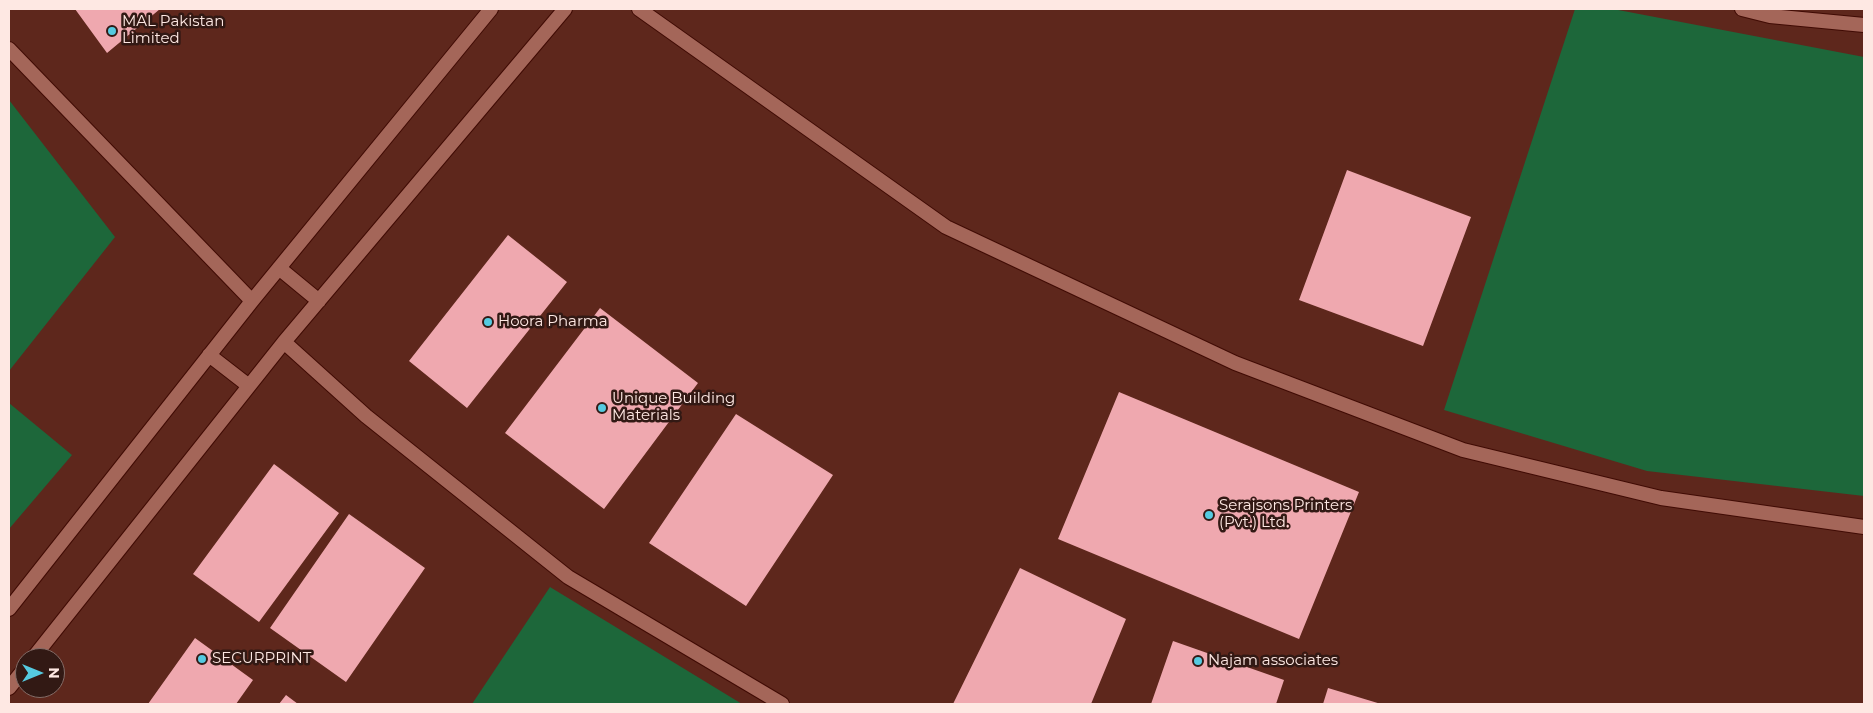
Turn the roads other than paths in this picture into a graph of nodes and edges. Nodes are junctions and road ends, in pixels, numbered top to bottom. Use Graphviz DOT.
graph roads {
  1 [pos="492,9"];
  2 [pos="565,9"];
  3 [pos="639,9"];
  4 [pos="1742,9"];
  5 [pos="1864,26"];
  6 [pos="9,49"];
  7 [pos="279,268"];
  8 [pos="319,300"];
  9 [pos="252,301"];
  10 [pos="284,342"];
  11 [pos="209,355"];
  12 [pos="249,386"];
  13 [pos="1864,527"];
  14 [pos="9,609"];
  15 [pos="41,648"];
  16 [pos="782,704"];
  1 -- 7 [label="lane"];
  2 -- 8 [label="lane"];
  3 -- 13 [label="lane"];
  4 -- 5 [label="lane"];
  6 -- 9 [label="lane"];
  7 -- 8 [label="lane"];
  7 -- 9 [label="lane"];
  8 -- 10 [label="lane"];
  9 -- 11 [label="lane"];
  10 -- 12 [label="lane"];
  10 -- 16 [label="lane"];
  11 -- 12 [label="lane"];
  11 -- 14 [label="lane"];
  12 -- 15 [label="lane"];
}
